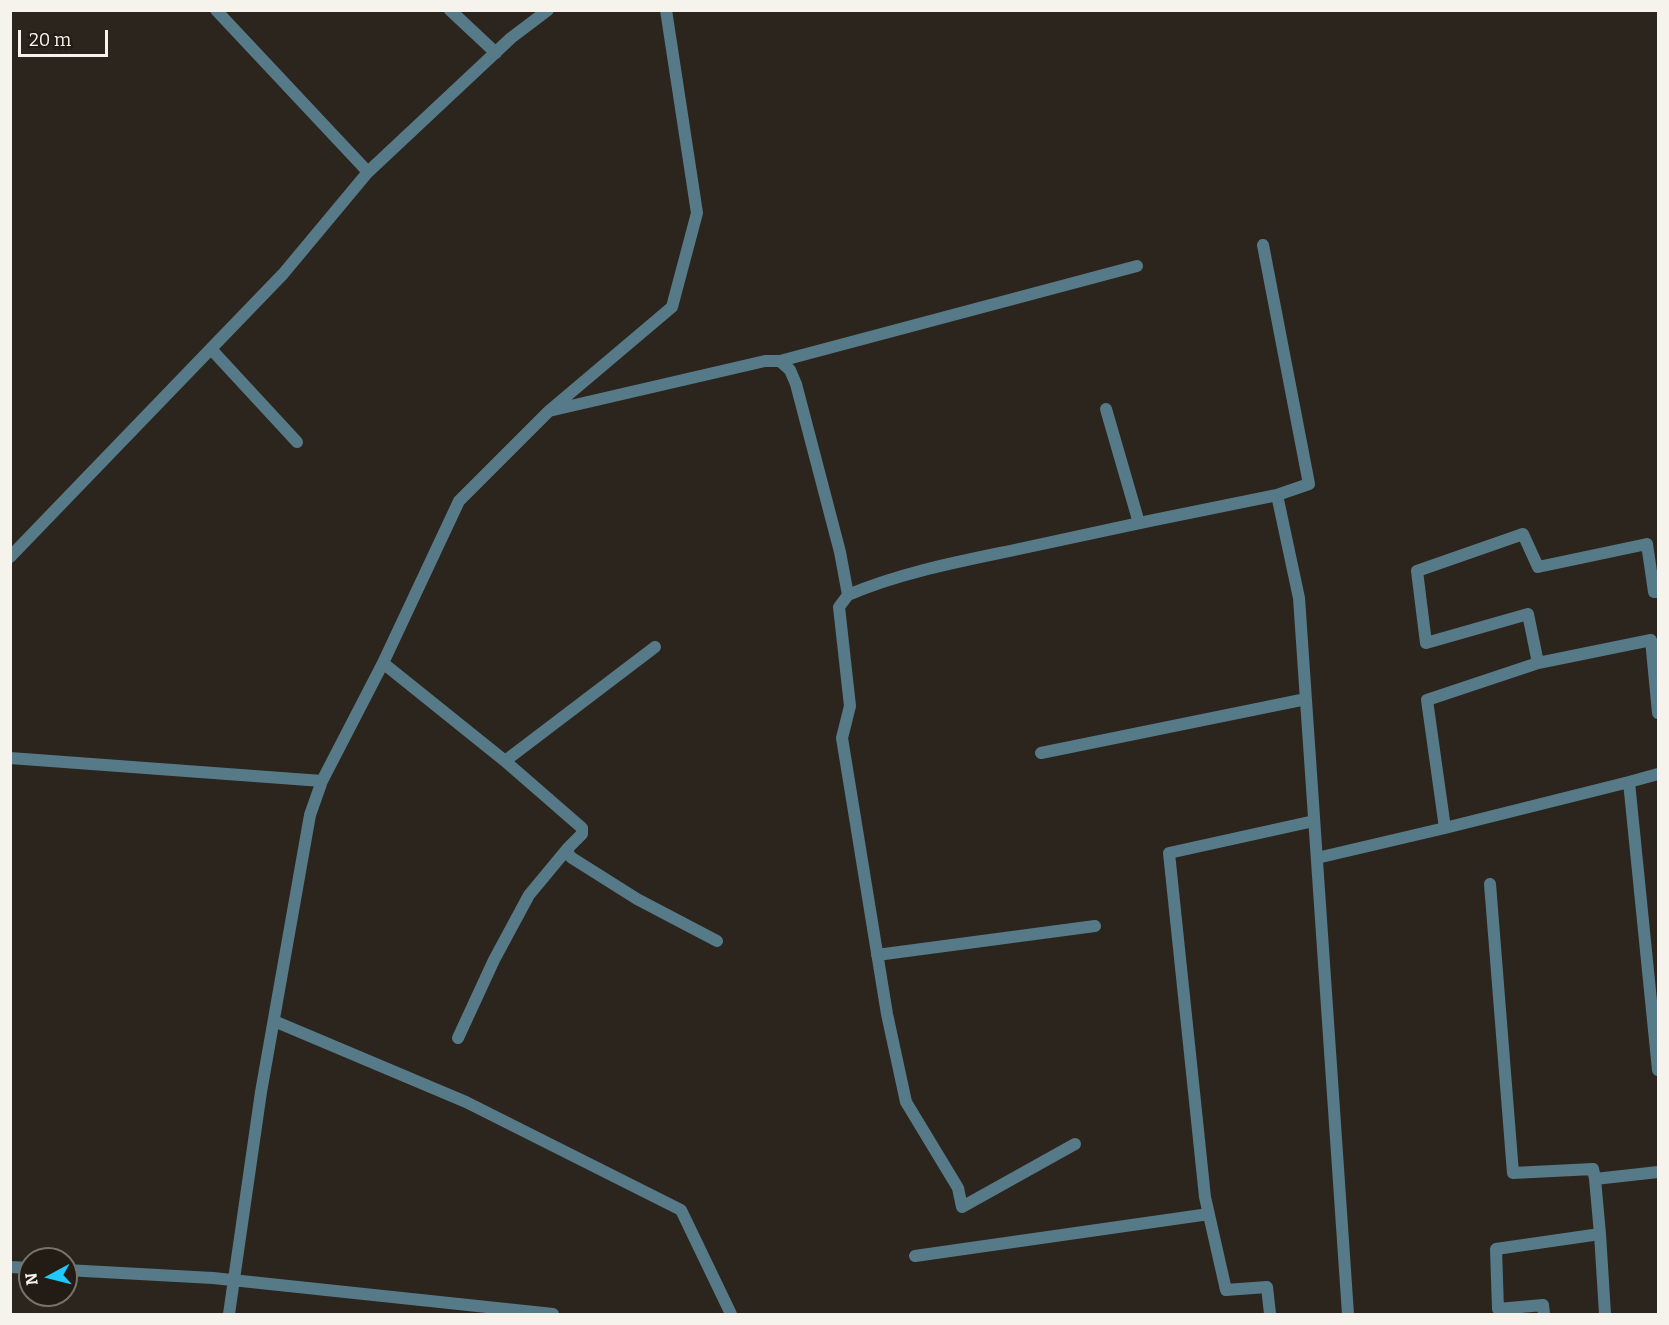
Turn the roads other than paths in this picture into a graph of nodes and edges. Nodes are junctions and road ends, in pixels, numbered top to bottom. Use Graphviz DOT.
graph roads {
  1 [pos="216,10"];
  2 [pos="450,10"];
  3 [pos="548,10"];
  4 [pos="666,10"];
  5 [pos="496,53"];
  6 [pos="368,172"];
  7 [pos="1263,245"];
  8 [pos="1137,266"];
  9 [pos="211,349"];
  10 [pos="780,361"];
  11 [pos="1106,409"];
  12 [pos="549,411"];
  13 [pos="297,442"];
  14 [pos="1277,495"];
  15 [pos="1139,523"];
  16 [pos="10,557"];
  17 [pos="1659,592"];
  18 [pos="848,595"];
  19 [pos="655,647"];
  20 [pos="383,663"];
  21 [pos="1538,663"];
  22 [pos="1306,699"];
  23 [pos="1659,712"];
  24 [pos="1041,753"];
  25 [pos="10,758"];
  26 [pos="505,761"];
  27 [pos="1659,774"];
  28 [pos="322,780"];
  29 [pos="1629,782"];
  30 [pos="1314,821"];
  31 [pos="1445,828"];
  32 [pos="568,848"];
  33 [pos="1317,858"];
  34 [pos="1490,884"];
  35 [pos="1095,926"];
  36 [pos="717,941"];
  37 [pos="877,955"];
  38 [pos="274,1021"];
  39 [pos="458,1038"];
  40 [pos="1659,1070"];
  41 [pos="1075,1144"];
  42 [pos="1659,1172"];
  43 [pos="1595,1179"];
  44 [pos="1209,1214"];
  45 [pos="1600,1234"];
  46 [pos="915,1256"];
  47 [pos="78,1271"];
  48 [pos="234,1281"];
  49 [pos="229,1314"];
  50 [pos="553,1314"];
  51 [pos="731,1314"];
  52 [pos="1270,1314"];
  53 [pos="1348,1314"];
  54 [pos="1544,1314"];
  55 [pos="1605,1314"];
  1 -- 6 [label="street"];
  2 -- 5 [label="street"];
  3 -- 5 [label="street"];
  4 -- 12 [label="street"];
  5 -- 6 [label="street"];
  6 -- 9 [label="street"];
  7 -- 14 [label="street"];
  8 -- 10 [label="street"];
  9 -- 13 [label="street"];
  9 -- 16 [label="street"];
  10 -- 12 [label="street"];
  10 -- 18 [label="street"];
  11 -- 15 [label="street"];
  12 -- 20 [label="street"];
  14 -- 15 [label="street"];
  14 -- 22 [label="street"];
  15 -- 18 [label="street"];
  17 -- 21 [label="street"];
  18 -- 37 [label="street"];
  19 -- 26 [label="street"];
  20 -- 26 [label="street"];
  20 -- 28 [label="street"];
  21 -- 23 [label="street"];
  21 -- 31 [label="street"];
  22 -- 24 [label="street"];
  22 -- 30 [label="street"];
  25 -- 28 [label="street"];
  26 -- 32 [label="street"];
  27 -- 29 [label="street"];
  28 -- 38 [label="street"];
  29 -- 31 [label="street"];
  29 -- 40 [label="street"];
  30 -- 33 [label="street"];
  30 -- 44 [label="street"];
  31 -- 33 [label="street"];
  32 -- 36 [label="street"];
  32 -- 39 [label="street"];
  33 -- 53 [label="street"];
  34 -- 43 [label="street"];
  35 -- 37 [label="street"];
  37 -- 41 [label="street"];
  38 -- 48 [label="street"];
  38 -- 51 [label="street"];
  42 -- 43 [label="street"];
  43 -- 45 [label="street"];
  44 -- 46 [label="street"];
  44 -- 52 [label="street"];
  45 -- 54 [label="street"];
  45 -- 55 [label="street"];
  47 -- 48 [label="street"];
  48 -- 49 [label="street"];
  48 -- 50 [label="street"];
}
